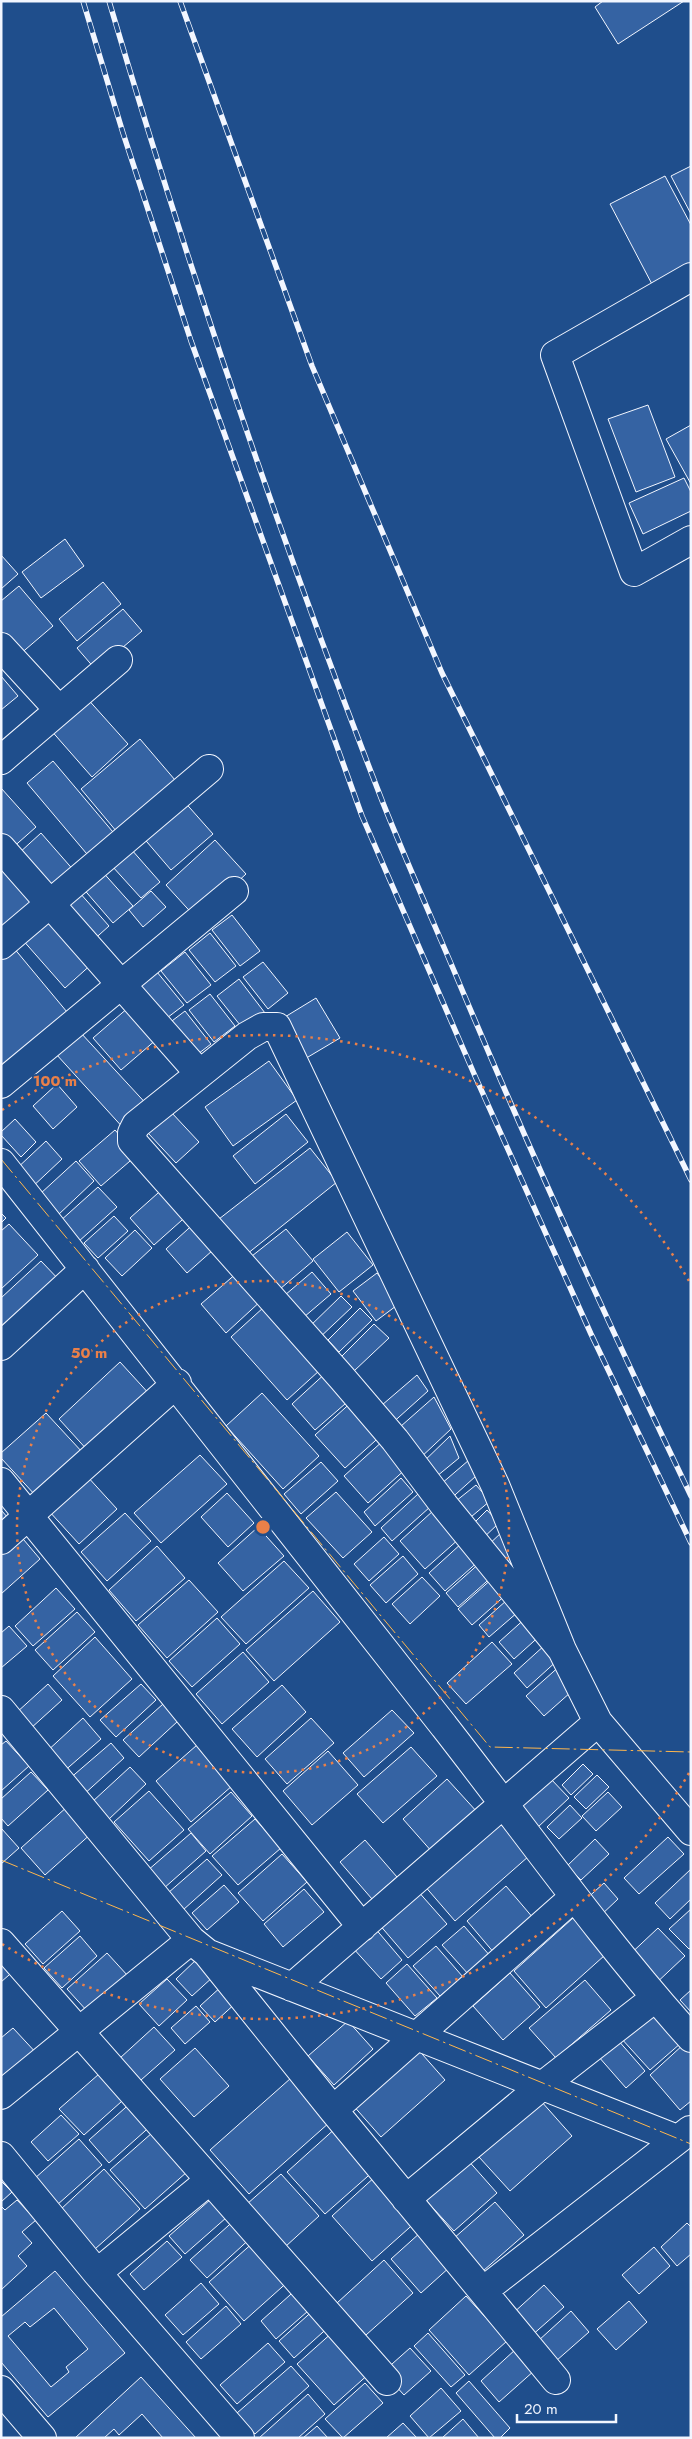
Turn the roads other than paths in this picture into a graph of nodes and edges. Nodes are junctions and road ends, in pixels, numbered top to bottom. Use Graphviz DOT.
graph roads {
  1 [pos="691,277"];
  2 [pos="691,540"];
  3 [pos="1,647"];
  4 [pos="118,660"];
  5 [pos="59,710"];
  6 [pos="1,760"];
  7 [pos="209,769"];
  8 [pos="1,848"];
  9 [pos="234,890"];
  10 [pos="50,905"];
  11 [pos="1,945"];
  12 [pos="120,985"];
  13 [pos="199,1073"];
  14 [pos="1,1084"];
  15 [pos="1,1163"];
  16 [pos="85,1269"];
  17 [pos="1,1346"];
  18 [pos="177,1383"];
  19 [pos="1,1482"];
  20 [pos="28,1517"];
  21 [pos="1,1540"];
  22 [pos="562,1650"];
  23 [pos="5,1722"];
  24 [pos="598,1722"];
  25 [pos="504,1804"];
  26 [pos="691,1831"];
  27 [pos="574,1897"];
  28 [pos="362,1927"];
  29 [pos="1,1943"];
  30 [pos="199,1946"];
  31 [pos="292,1987"];
  32 [pos="655,1998"];
  33 [pos="79,2031"];
  34 [pos="416,2036"];
  35 [pos="691,2038"];
  36 [pos="542,2086"];
  37 [pos="1,2094"];
  38 [pos="332,2110"];
  39 [pos="684,2134"];
  40 [pos="1,2156"];
  41 [pos="210,2180"];
  42 [pos="406,2198"];
  43 [pos="97,2273"];
  44 [pos="483,2291"];
  45 [pos="556,2380"];
  46 [pos="387,2381"];
  47 [pos="1,2390"];
  48 [pos="40,2437"];
  49 [pos="240,2438"];
  1 -- 2 [label="street"];
  3 -- 5 [label="street"];
  4 -- 5 [label="street"];
  5 -- 6 [label="street"];
  7 -- 10 [label="street"];
  8 -- 10 [label="street"];
  9 -- 12 [label="street"];
  10 -- 11 [label="street"];
  10 -- 12 [label="street"];
  12 -- 13 [label="street"];
  12 -- 14 [label="street"];
  13 -- 22 [label="street"];
  13 -- 22 [label="street"];
  15 -- 16 [label="street"];
  16 -- 17 [label="street"];
  16 -- 18 [label="street"];
  18 -- 20 [label="street"];
  18 -- 25 [label="street"];
  19 -- 20 [label="street"];
  20 -- 21 [label="street"];
  20 -- 28 [label="street"];
  22 -- 24 [label="street"];
  23 -- 30 [label="street"];
  24 -- 25 [label="street"];
  24 -- 26 [label="street"];
  25 -- 27 [label="street"];
  25 -- 28 [label="street"];
  27 -- 32 [label="street"];
  27 -- 34 [label="street"];
  28 -- 31 [label="street"];
  29 -- 33 [label="street"];
  30 -- 31 [label="street"];
  30 -- 33 [label="street"];
  30 -- 38 [label="street"];
  31 -- 34 [label="street"];
  32 -- 35 [label="street"];
  32 -- 36 [label="street"];
  33 -- 37 [label="street"];
  33 -- 41 [label="street"];
  34 -- 36 [label="street"];
  34 -- 38 [label="street"];
  36 -- 39 [label="street"];
  36 -- 42 [label="street"];
  38 -- 42 [label="street"];
  39 -- 44 [label="street"];
  40 -- 43 [label="street"];
  41 -- 43 [label="street"];
  41 -- 46 [label="street"];
  42 -- 44 [label="street"];
  43 -- 49 [label="street"];
  44 -- 45 [label="street"];
  47 -- 48 [label="street"];
}
